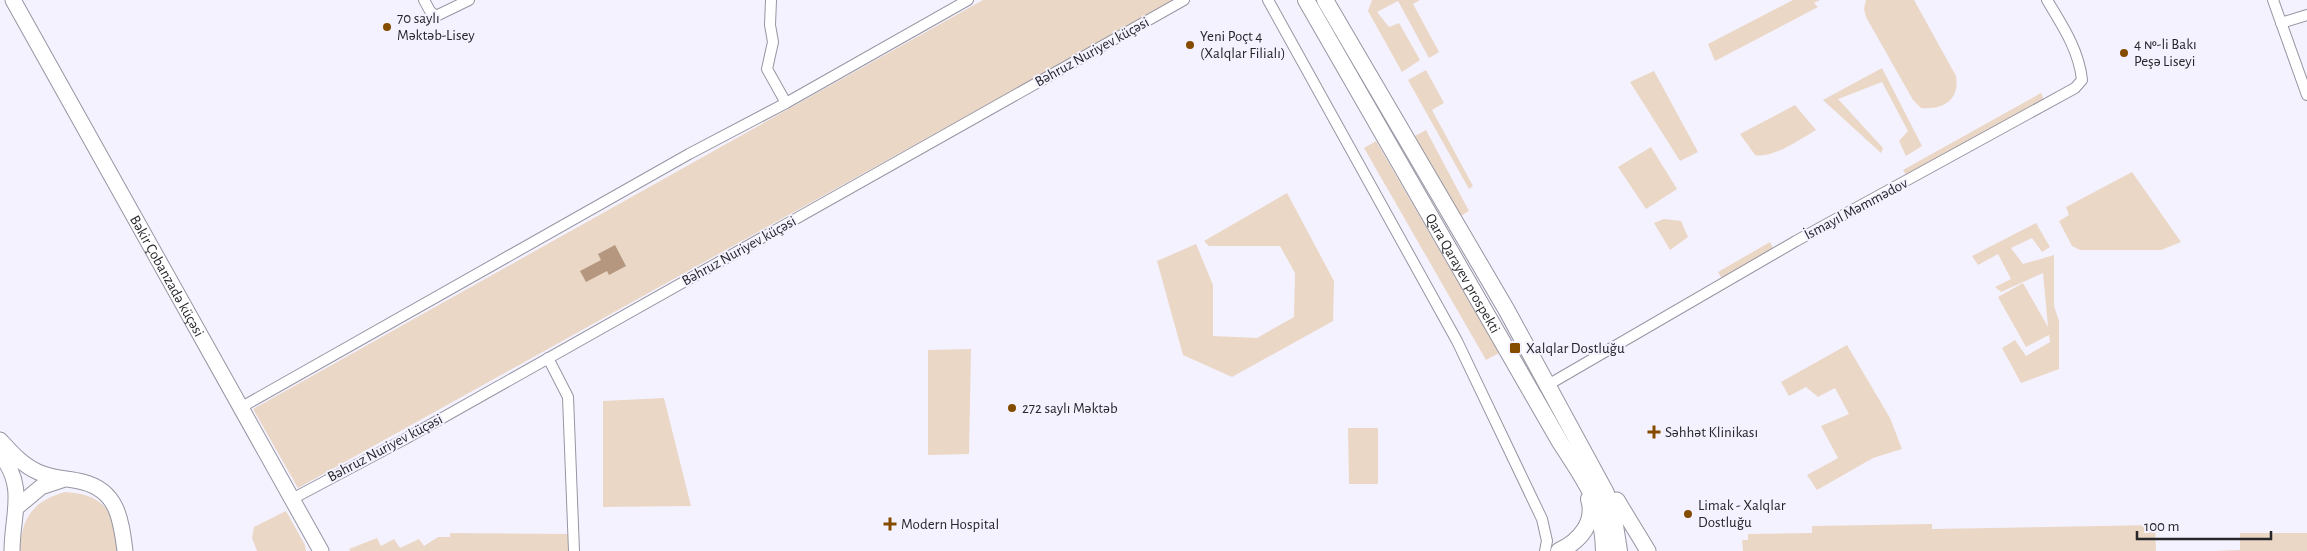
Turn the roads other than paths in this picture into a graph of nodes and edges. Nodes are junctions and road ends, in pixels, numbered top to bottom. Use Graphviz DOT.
graph roads {
  1 [pos="14,0"];
  2 [pos="424,0"];
  3 [pos="469,0"];
  4 [pos="771,0"];
  5 [pos="968,0"];
  6 [pos="1184,0"];
  7 [pos="1268,0"];
  8 [pos="1306,0"];
  9 [pos="1325,0"];
  10 [pos="2046,0"];
  11 [pos="2273,0"];
  12 [pos="2307,15"];
  13 [pos="2281,23"];
  14 [pos="2307,95"];
  15 [pos="786,103"];
  16 [pos="1530,354"];
  17 [pos="548,358"];
  18 [pos="1553,382"];
  19 [pos="240,408"];
  20 [pos="1567,421"];
  21 [pos="0,440"];
  22 [pos="1560,442"];
  23 [pos="0,454"];
  24 [pos="1594,458"];
  25 [pos="64,480"];
  26 [pos="292,498"];
  27 [pos="1617,500"];
  28 [pos="17,508"];
  29 [pos="12,551"];
  30 [pos="125,551"];
  31 [pos="321,551"];
  32 [pos="574,551"];
  33 [pos="1545,551"];
  34 [pos="1559,551"];
  35 [pos="1604,551"];
  36 [pos="1619,551"];
  37 [pos="1624,551"];
  38 [pos="1648,551"];
  1 -- 19 [label="street, Bəkir Çobanzadə küçəsi"];
  2 -- 3 [label="street"];
  4 -- 15 [label="street"];
  5 -- 15 [label="street"];
  6 -- 17 [label="street, Bəhruz Nuriyev küçəsi"];
  7 -- 33 [label="street"];
  8 -- 22 [label="main road, Qara Qarayev prospekti"];
  9 -- 16 [label="main road, Qara Qarayev prospekti"];
  10 -- 18 [label="street, İsmayıl Məmmədov"];
  11 -- 13 [label="street"];
  12 -- 13 [label="street"];
  13 -- 14 [label="street"];
  15 -- 19 [label="street"];
  16 -- 18 [label="street"];
  16 -- 20 [label="main road, Qara Qarayev prospekti"];
  17 -- 26 [label="street, Bəhruz Nuriyev küçəsi"];
  17 -- 32 [label="street"];
  18 -- 24 [label="street"];
  19 -- 26 [label="street, Bəkir Çobanzadə küçəsi"];
  20 -- 24 [label="main road"];
  20 -- 36 [label="main road, Qara Qarayev prospekti"];
  21 -- 25 [label="street"];
  22 -- 34 [label="main road"];
  22 -- 35 [label="main road, Qara Qarayev prospekti"];
  23 -- 28 [label="street"];
  24 -- 27 [label="main road"];
  25 -- 28 [label="street"];
  25 -- 30 [label="street"];
  26 -- 31 [label="street, Bəkir Çobanzadə küçəsi"];
  27 -- 37 [label="main road"];
  27 -- 38 [label="street"];
  28 -- 29 [label="street"];
}
